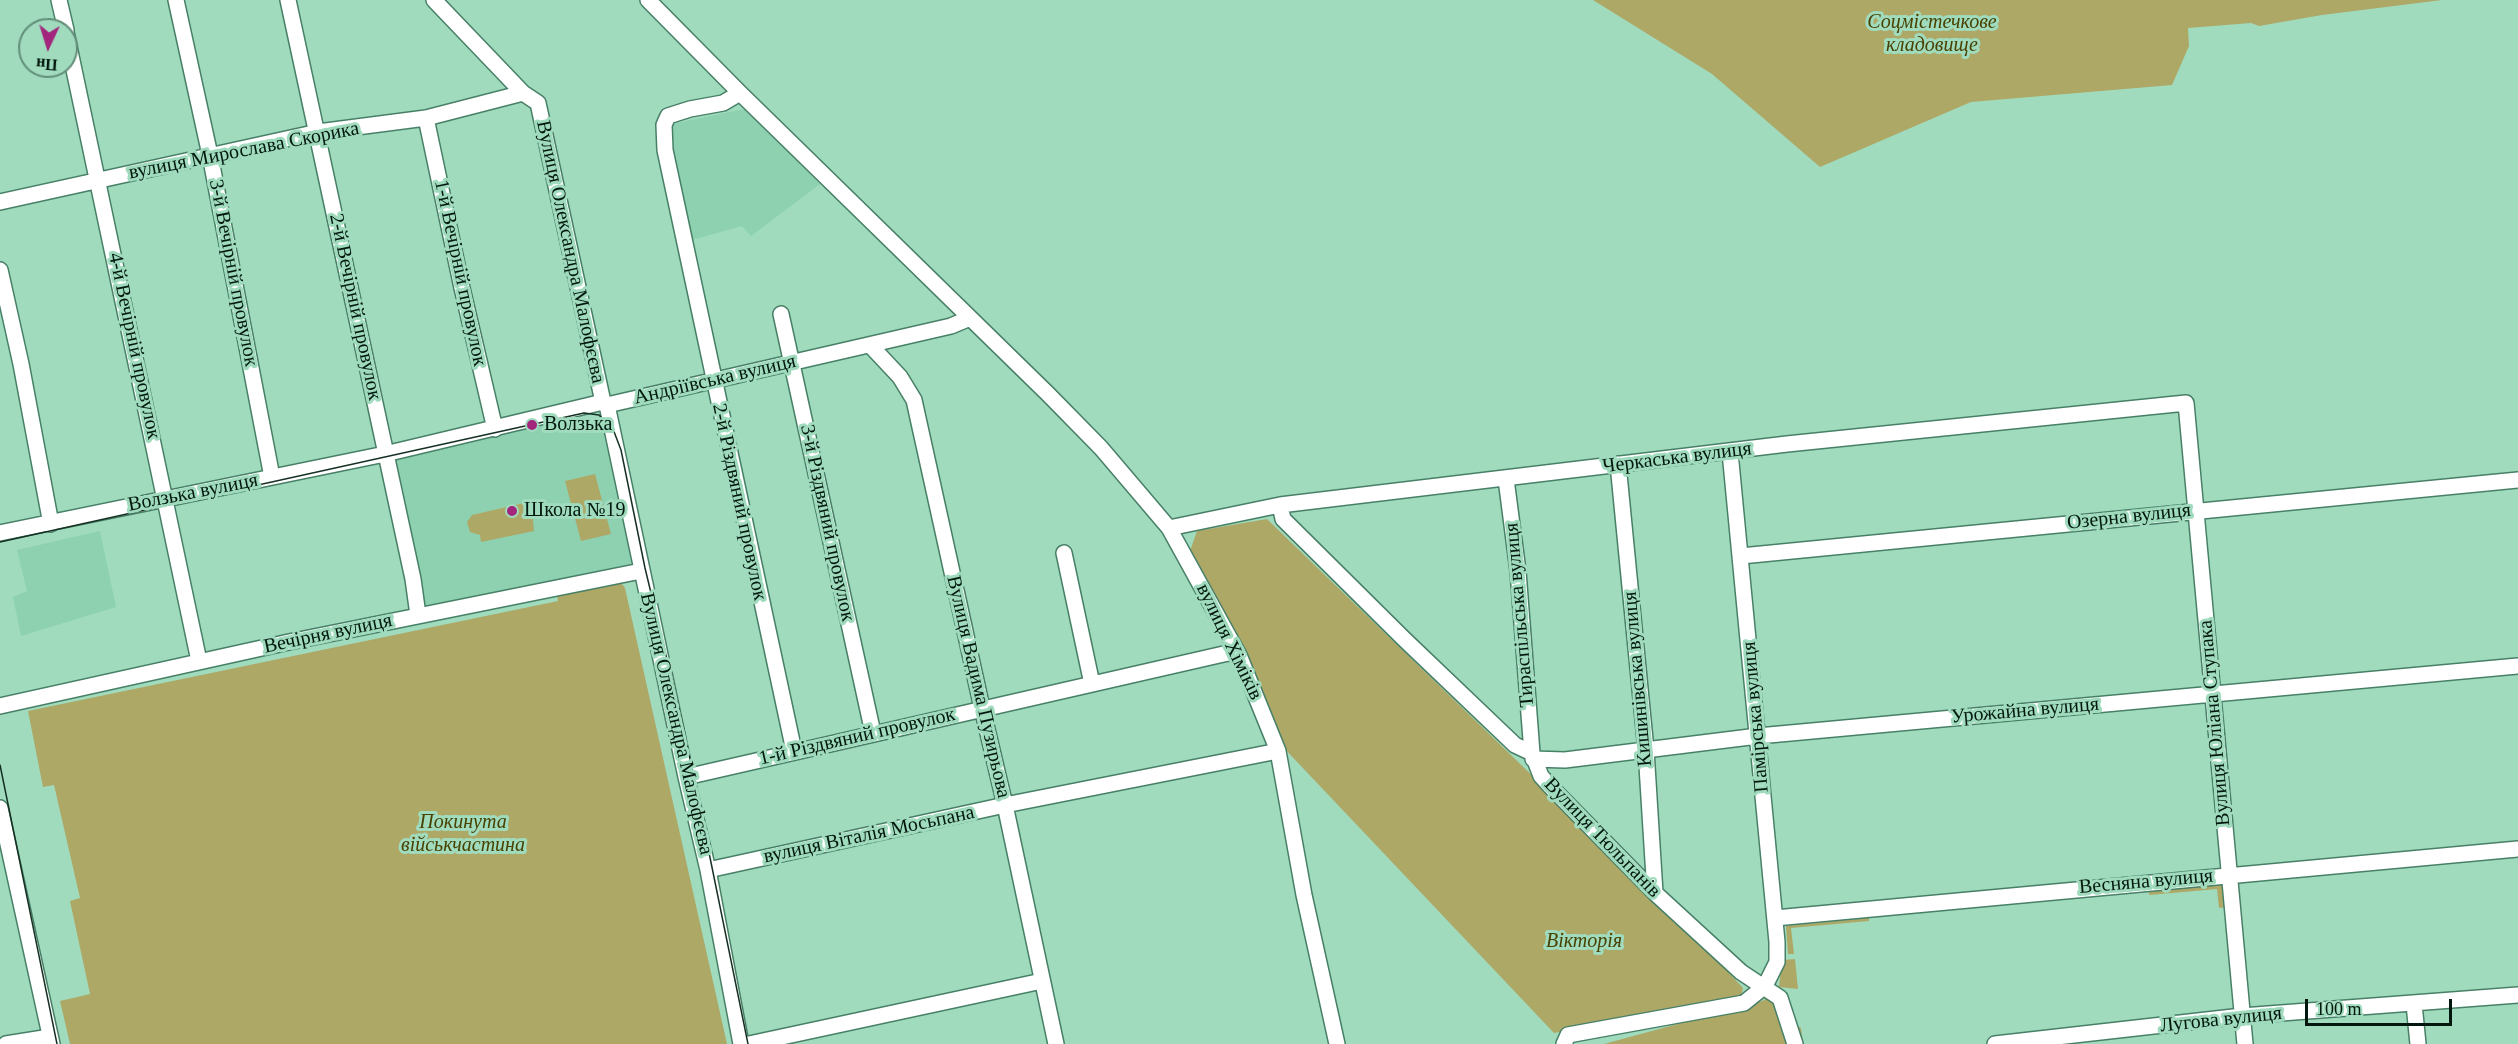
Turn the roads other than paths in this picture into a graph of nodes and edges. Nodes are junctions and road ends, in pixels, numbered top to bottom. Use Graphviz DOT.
graph roads {
  1 [pos="59,0"];
  2 [pos="176,0"];
  3 [pos="288,0"];
  4 [pos="434,0"];
  5 [pos="648,0"];
  6 [pos="63,18"];
  7 [pos="76,78"];
  8 [pos="523,93"];
  9 [pos="740,93"];
  10 [pos="426,118"];
  11 [pos="318,132"];
  12 [pos="210,155"];
  13 [pos="98,181"];
  14 [pos="0,201"];
  15 [pos="0,270"];
  16 [pos="780,314"];
  17 [pos="970,318"];
  18 [pos="870,345"];
  19 [pos="792,363"];
  20 [pos="714,380"];
  21 [pos="2186,403"];
  22 [pos="605,404"];
  23 [pos="495,429"];
  24 [pos="1730,452"];
  25 [pos="385,454"];
  26 [pos="1618,464"];
  27 [pos="272,477"];
  28 [pos="1506,478"];
  29 [pos="2518,480"];
  30 [pos="166,497"];
  31 [pos="1280,505"];
  32 [pos="2197,510"];
  33 [pos="51,524"];
  34 [pos="1169,528"];
  35 [pos="0,532"];
  36 [pos="1064,554"];
  37 [pos="1741,556"];
  38 [pos="641,571"];
  39 [pos="418,615"];
  40 [pos="1239,655"];
  41 [pos="199,661"];
  42 [pos="2518,666"];
  43 [pos="1092,684"];
  44 [pos="2212,693"];
  45 [pos="0,706"];
  46 [pos="982,708"];
  47 [pos="873,733"];
  48 [pos="1758,736"];
  49 [pos="1646,750"];
  50 [pos="794,751"];
  51 [pos="1278,751"];
  52 [pos="1532,756"];
  53 [pos="686,777"];
  54 [pos="1005,805"];
  55 [pos="0,807"];
  56 [pos="2518,849"];
  57 [pos="708,870"];
  58 [pos="2229,874"];
  59 [pos="1655,893"];
  60 [pos="1775,918"];
  61 [pos="1042,981"];
  62 [pos="1767,983"];
  63 [pos="2518,995"];
  64 [pos="2414,1004"];
  65 [pos="2242,1016"];
  66 [pos="51,1040"];
  67 [pos="6,1044"];
  68 [pos="741,1044"];
  69 [pos="749,1044"];
  70 [pos="1056,1044"];
  71 [pos="1337,1044"];
  72 [pos="1564,1044"];
  73 [pos="1795,1044"];
  74 [pos="1995,1044"];
  75 [pos="2245,1044"];
  76 [pos="2418,1044"];
  1 -- 6 [label="street, 4-й Вечірній провулок"];
  2 -- 12 [label="street, 3-й Вечірній провулок"];
  3 -- 11 [label="street, 2-й Вечірній провулок"];
  4 -- 8 [label="street, Вулиця Олександра Малофєєва"];
  5 -- 9 [label="street, вулиця Хіміків"];
  7 -- 13 [label="street, 4-й Вечірній провулок"];
  8 -- 10 [label="street, вулиця Мирослава Скорика"];
  8 -- 22 [label="street, Вулиця Олександра Малофєєва"];
  9 -- 17 [label="street, вулиця Хіміків"];
  9 -- 20 [label="street, 2-й Різдвяний провулок"];
  10 -- 11 [label="street, вулиця Мирослава Скорика"];
  10 -- 23 [label="street, 1-й Вечірній провулок"];
  11 -- 12 [label="street, вулиця Мирослава Скорика"];
  11 -- 25 [label="street, 2-й Вечірній провулок"];
  12 -- 13 [label="street, вулиця Мирослава Скорика"];
  12 -- 27 [label="street, 3-й Вечірній провулок"];
  13 -- 14 [label="street, вулиця Мирослава Скорика"];
  13 -- 30 [label="street, 4-й Вечірній провулок"];
  15 -- 33 [label="street"];
  16 -- 19 [label="street, 3-й Різдвяний провулок"];
  17 -- 18 [label="street, Андріївська вулиця"];
  17 -- 34 [label="street, вулиця Хіміків"];
  18 -- 19 [label="street, Андріївська вулиця"];
  18 -- 46 [label="street, Вулиця Вадима Пузирьова"];
  19 -- 20 [label="street, Андріївська вулиця"];
  19 -- 47 [label="street, 3-й Різдвяний провулок"];
  20 -- 22 [label="street, Андріївська вулиця"];
  20 -- 50 [label="street, 2-й Різдвяний провулок"];
  21 -- 24 [label="street, Черкаська вулиця"];
  21 -- 32 [label="street, Вулиця Юліана Ступака"];
  22 -- 23 [label="street, Андріївська вулиця"];
  22 -- 38 [label="street, Вулиця Олександра Малофєєва"];
  23 -- 25 [label="street, Андріївська вулиця"];
  24 -- 26 [label="street, Черкаська вулиця"];
  24 -- 37 [label="street, Памірська вулиця"];
  25 -- 27 [label="street, Волзька вулиця"];
  25 -- 39 [label="street, 2-й Вечірній провулок"];
  26 -- 28 [label="street, Черкаська вулиця"];
  26 -- 49 [label="street, Кишинівська вулиця"];
  27 -- 30 [label="street, Волзька вулиця"];
  28 -- 31 [label="street, Черкаська вулиця"];
  28 -- 52 [label="street, Тираспільська вулиця"];
  29 -- 32 [label="street, Озерна вулиця"];
  30 -- 33 [label="street, Волзька вулиця"];
  30 -- 41 [label="street, 4-й Вечірній провулок"];
  31 -- 34 [label="street, Черкаська вулиця"];
  31 -- 52 [label="street, Вулиця Тюльпанів"];
  32 -- 37 [label="street, Озерна вулиця"];
  32 -- 44 [label="street, Вулиця Юліана Ступака"];
  33 -- 35 [label="street, Волзька вулиця"];
  34 -- 40 [label="street, вулиця Хіміків"];
  36 -- 43 [label="street"];
  37 -- 48 [label="street, Памірська вулиця"];
  38 -- 39 [label="street, Вечірня вулиця"];
  38 -- 53 [label="street, Вулиця Олександра Малофєєва"];
  39 -- 41 [label="street, Вечірня вулиця"];
  40 -- 43 [label="street, 1-й Різдвяний провулок"];
  40 -- 51 [label="street, вулиця Хіміків"];
  41 -- 45 [label="street, Вечірня вулиця"];
  42 -- 44 [label="street, Урожайна вулиця"];
  43 -- 46 [label="street, 1-й Різдвяний провулок"];
  44 -- 48 [label="street, Урожайна вулиця"];
  44 -- 58 [label="street, Вулиця Юліана Ступака"];
  46 -- 47 [label="street, 1-й Різдвяний провулок"];
  46 -- 54 [label="street, Вулиця Вадима Пузирьова"];
  47 -- 50 [label="street, 1-й Різдвяний провулок"];
  48 -- 49 [label="street, Урожайна вулиця"];
  48 -- 60 [label="street, Памірська вулиця"];
  49 -- 52 [label="street, Урожайна вулиця"];
  49 -- 59 [label="street, Кишинівська вулиця"];
  50 -- 53 [label="street, 1-й Різдвяний провулок"];
  51 -- 54 [label="street, вулиця Віталія Мосьпана"];
  51 -- 71 [label="street, вулиця Хіміків"];
  52 -- 59 [label="street, Вулиця Тюльпанів"];
  53 -- 57 [label="street, Вулиця Олександра Малофєєва"];
  54 -- 57 [label="street, вулиця Віталія Мосьпана"];
  54 -- 61 [label="street, Вулиця Вадима Пузирьова"];
  55 -- 66 [label="street"];
  56 -- 58 [label="street, Весняна вулиця"];
  57 -- 68 [label="street, Вулиця Олександра Малофєєва"];
  58 -- 60 [label="street, Весняна вулиця"];
  58 -- 65 [label="street, Вулиця Юліана Ступака"];
  59 -- 62 [label="street, Вулиця Тюльпанів"];
  60 -- 62 [label="street, Памірська вулиця"];
  61 -- 69 [label="street"];
  61 -- 70 [label="street, Вулиця Вадима Пузирьова"];
  62 -- 72 [label="street"];
  62 -- 73 [label="street, Вулиця Тюльпанів"];
  63 -- 64 [label="street, Лугова вулиця"];
  64 -- 65 [label="street, Лугова вулиця"];
  64 -- 76 [label="street"];
  65 -- 74 [label="street, Лугова вулиця"];
  65 -- 75 [label="street, Вулиця Юліана Ступака"];
  66 -- 67 [label="street"];
}
